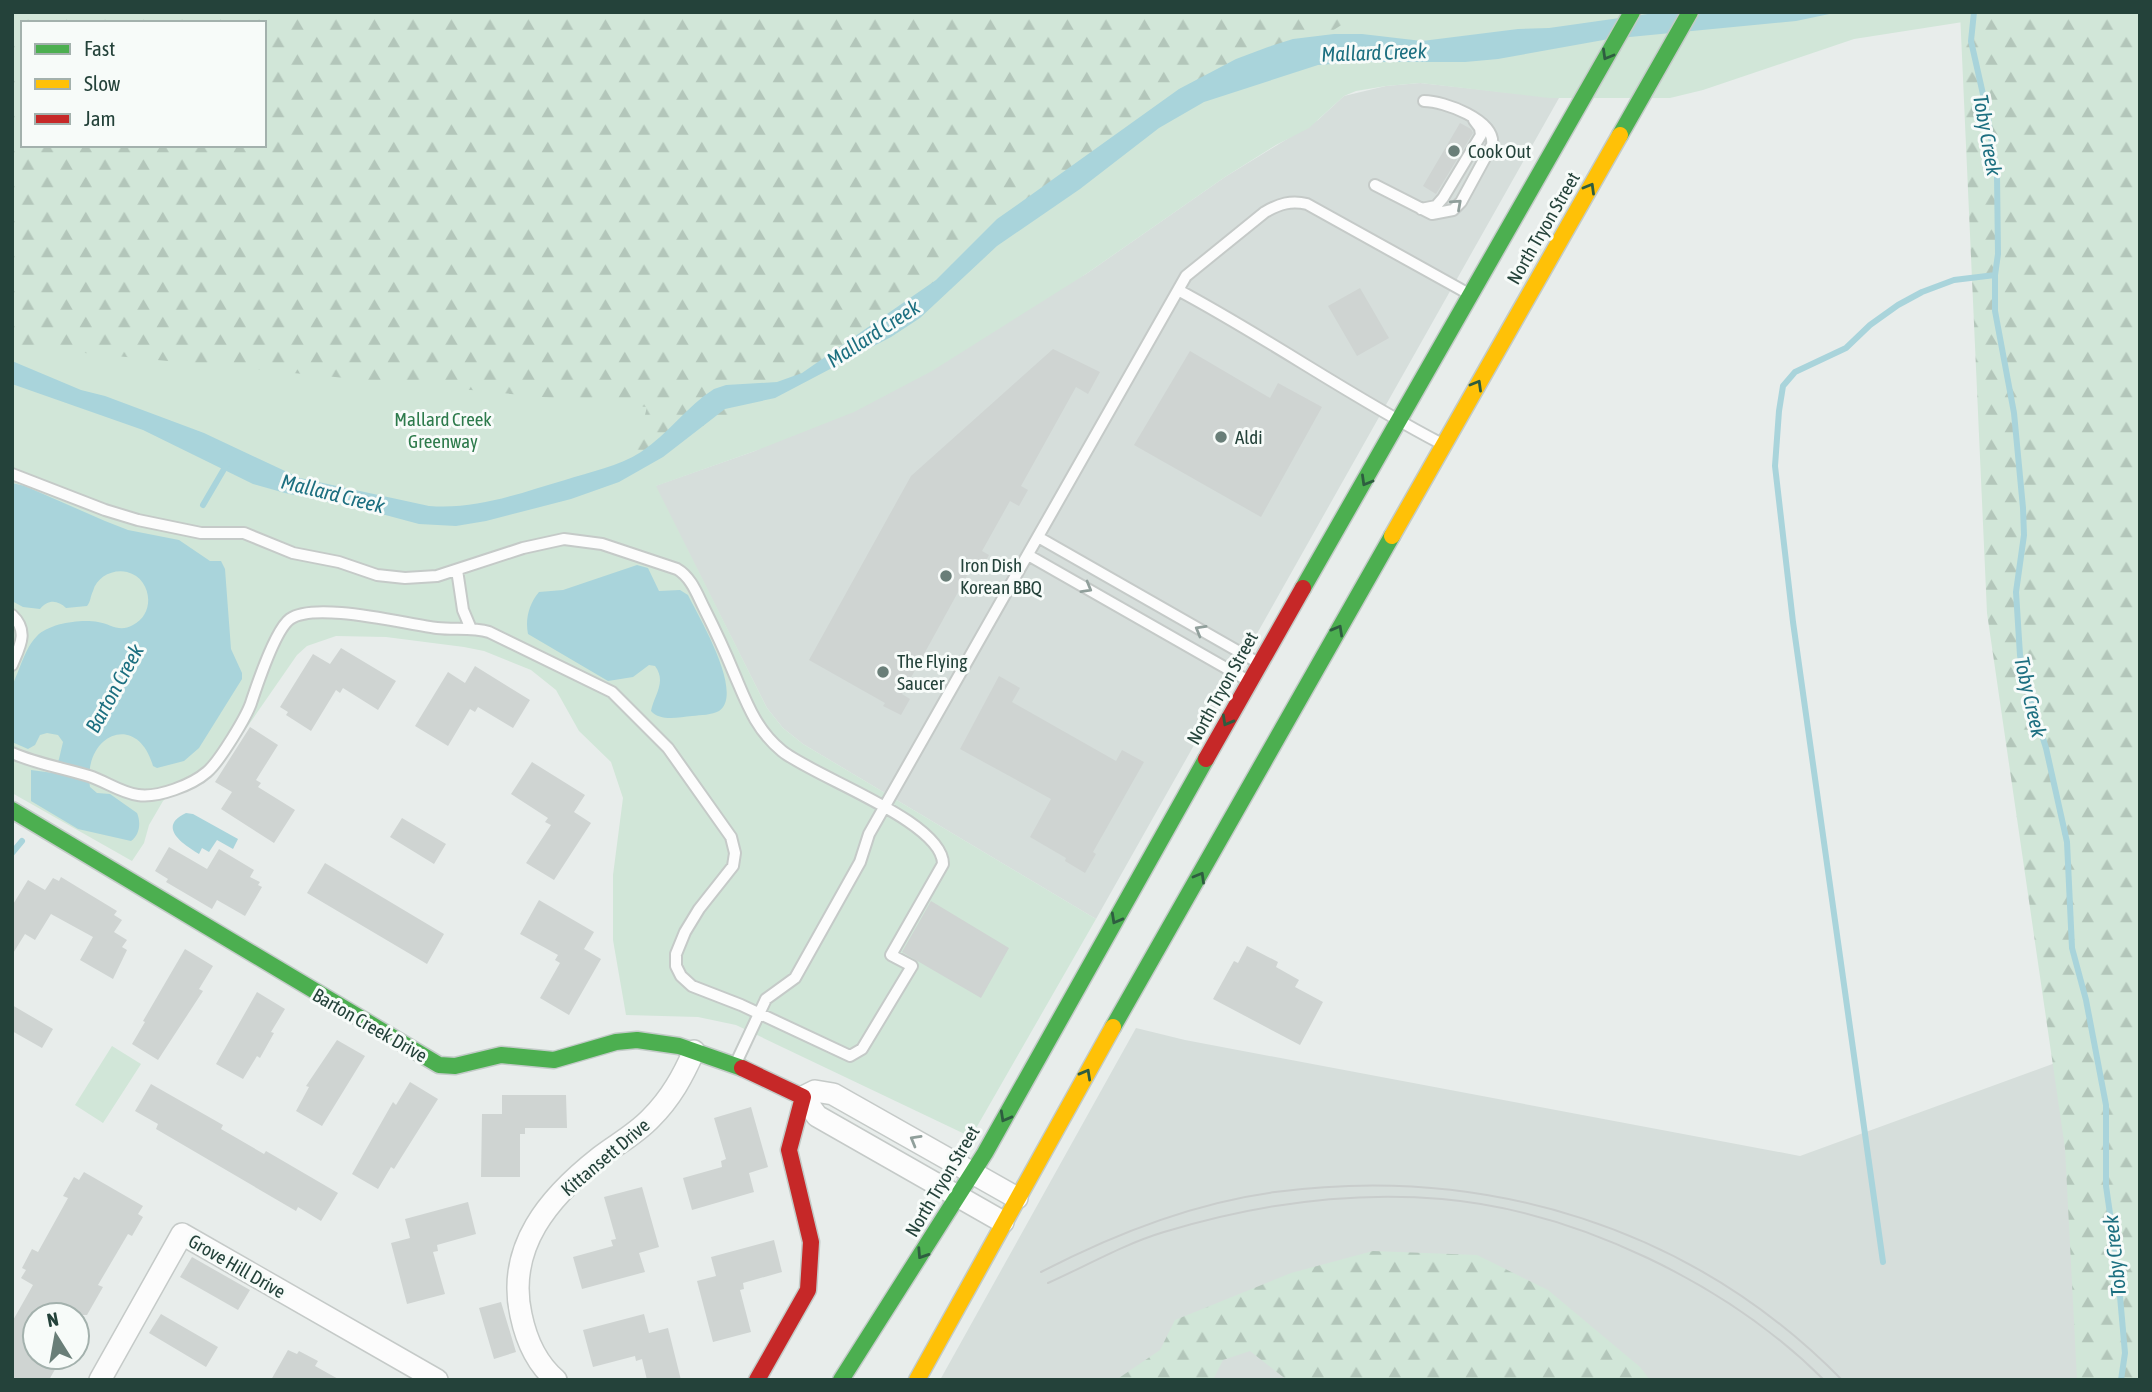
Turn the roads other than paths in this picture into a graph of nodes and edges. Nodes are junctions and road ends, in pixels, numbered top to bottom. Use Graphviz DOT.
graph roads {
  1 [pos="1632,12"];
  2 [pos="1690,12"];
  3 [pos="1424,101"];
  4 [pos="1471,117"];
  5 [pos="1375,185"];
  6 [pos="1418,209"];
  7 [pos="1178,290"];
  8 [pos="1471,295"];
  9 [pos="1400,422"];
  10 [pos="1443,444"];
  11 [pos="12,474"];
  12 [pos="1038,537"];
  13 [pos="1028,555"];
  14 [pos="457,570"];
  15 [pos="12,615"];
  16 [pos="471,629"];
  17 [pos="1259,663"];
  18 [pos="12,665"];
  19 [pos="1250,681"];
  20 [pos="12,753"];
  21 [pos="884,808"];
  22 [pos="12,810"];
  23 [pos="758,1013"];
  24 [pos="694,1051"];
  25 [pos="734,1066"];
  26 [pos="803,1097"];
  27 [pos="973,1173"];
  28 [pos="959,1197"];
  29 [pos="1017,1198"];
  30 [pos="1003,1222"];
  31 [pos="100,1380"];
  32 [pos="437,1380"];
  33 [pos="556,1380"];
  34 [pos="757,1380"];
  35 [pos="841,1380"];
  36 [pos="917,1380"];
  1 -- 8 [label="main road, North Tryon Street, one-way"];
  10 -- 2 [label="main road, North Tryon Street, one-way"];
  3 -- 4 [label="lane"];
  4 -- 6 [label="lane"];
  6 -- 4 [label="lane, one-way"];
  5 -- 6 [label="lane"];
  7 -- 8 [label="lane"];
  7 -- 9 [label="lane"];
  7 -- 12 [label="lane"];
  8 -- 9 [label="main road, North Tryon Street"];
  9 -- 10 [label="lane"];
  9 -- 17 [label="main road, North Tryon Street, one-way"];
  29 -- 10 [label="main road, North Tryon Street, one-way"];
  11 -- 14 [label="lane"];
  12 -- 13 [label="lane"];
  17 -- 12 [label="lane, one-way"];
  13 -- 19 [label="lane, one-way"];
  13 -- 21 [label="lane"];
  14 -- 16 [label="lane"];
  14 -- 21 [label="lane"];
  15 -- 18 [label="lane"];
  16 -- 20 [label="lane"];
  16 -- 23 [label="lane"];
  17 -- 19 [label="main road, North Tryon Street"];
  19 -- 27 [label="main road, North Tryon Street, one-way"];
  21 -- 23 [label="lane"];
  21 -- 23 [label="lane"];
  22 -- 24 [label="main road, Barton Creek Drive"];
  23 -- 25 [label="lane"];
  24 -- 25 [label="main road, Barton Creek Drive"];
  24 -- 33 [label="street, Kittansett Drive"];
  25 -- 26 [label="main road, Barton Creek Drive"];
  27 -- 26 [label="street, Barton Creek Drive, one-way"];
  26 -- 28 [label="street, Barton Creek Drive"];
  26 -- 34 [label="main road"];
  27 -- 28 [label="main road, North Tryon Street"];
  27 -- 29 [label="street, Barton Creek Drive"];
  28 -- 30 [label="street, Barton Creek Drive"];
  28 -- 35 [label="main road, North Tryon Street, one-way"];
  29 -- 30 [label="main road, North Tryon Street"];
  30 -- 36 [label="main road, North Tryon Street"];
  31 -- 32 [label="street, Grove Hill Drive"];
}
